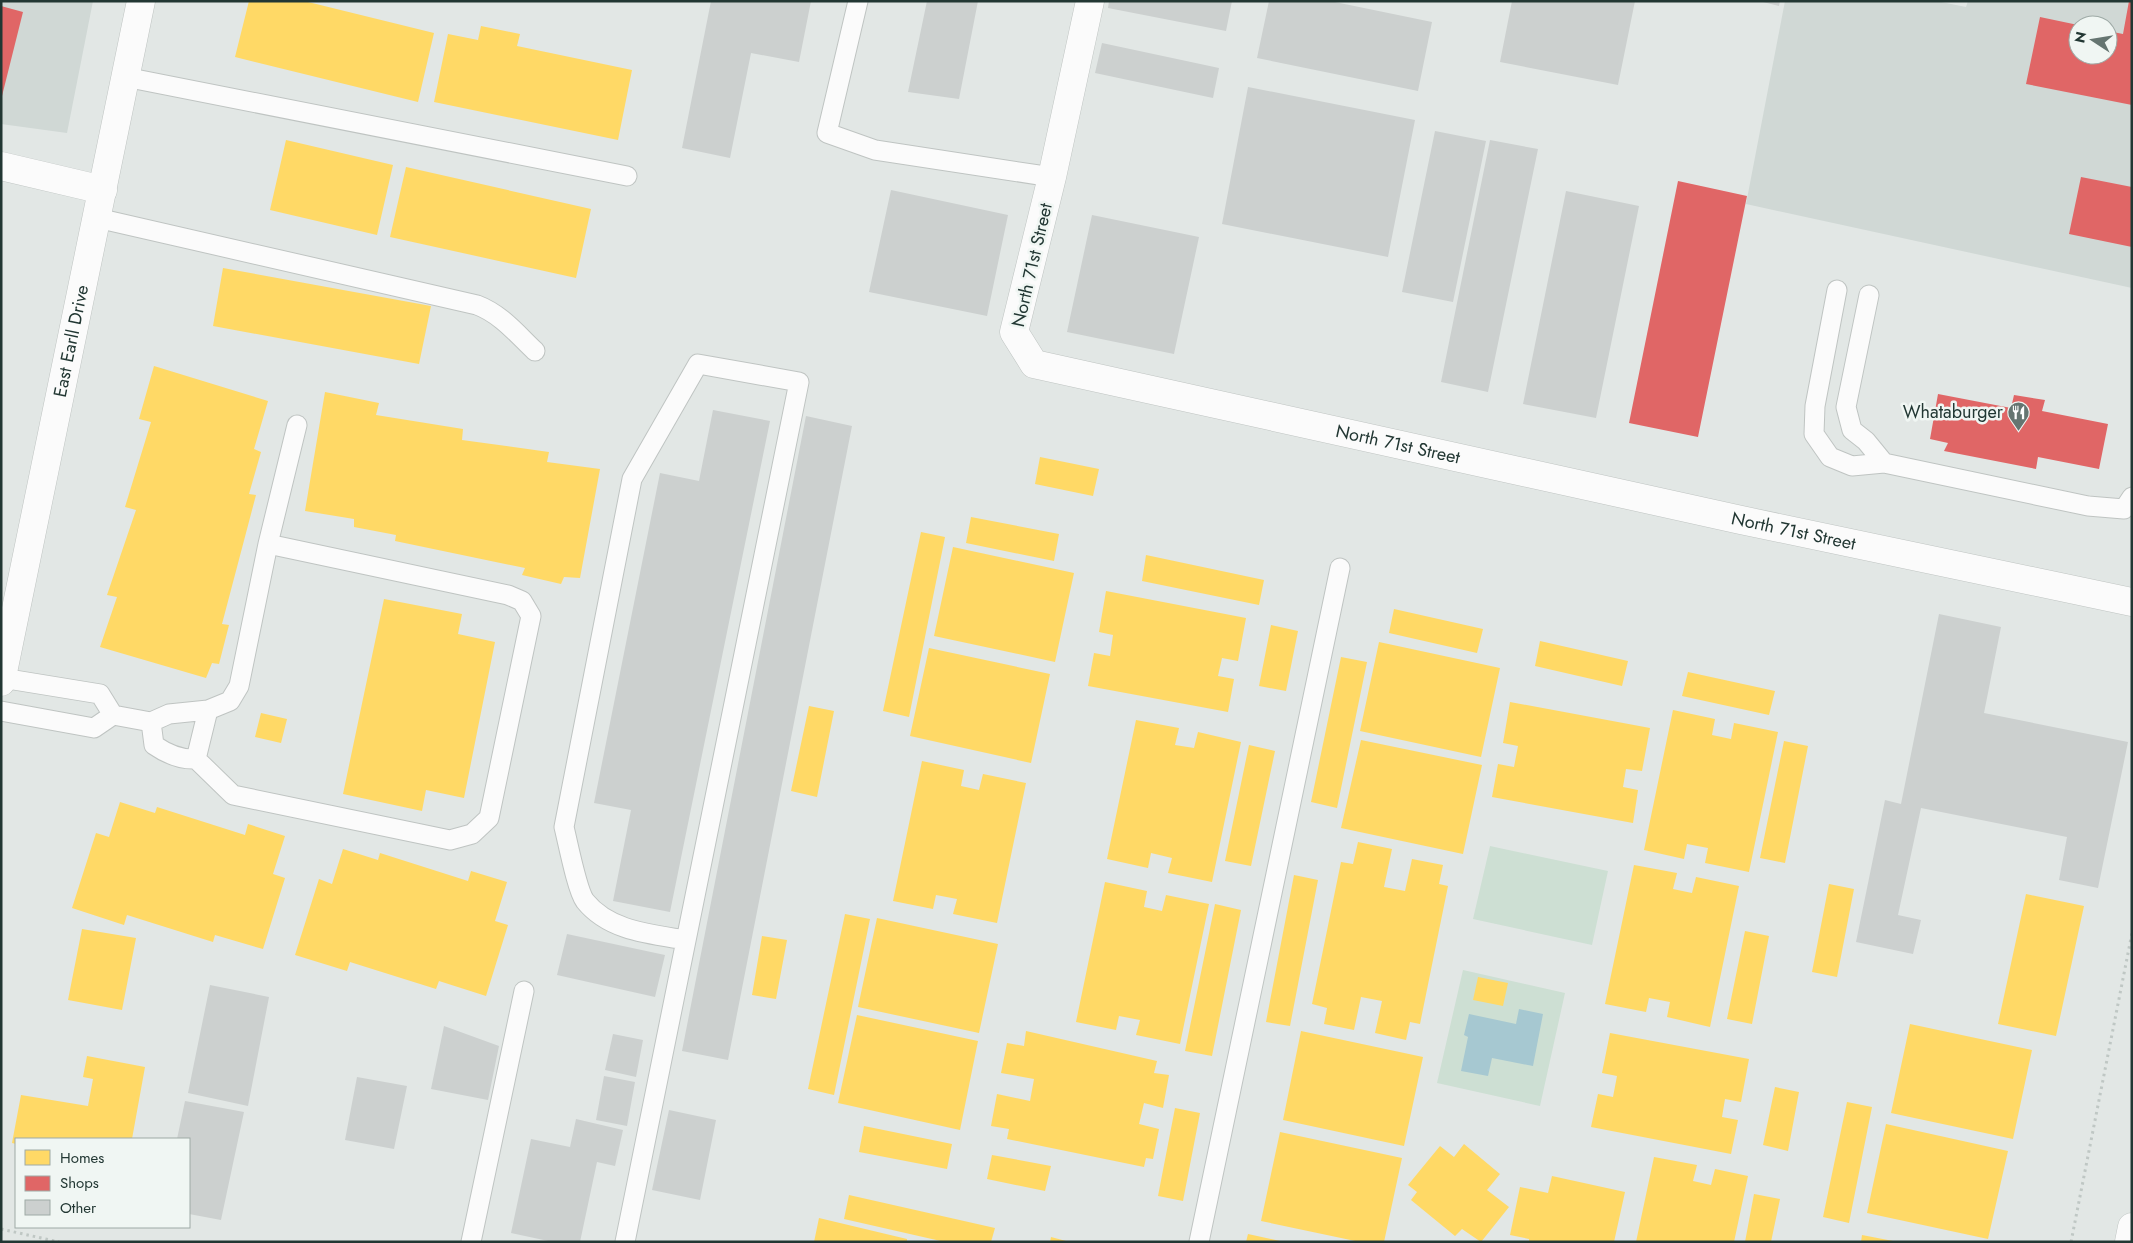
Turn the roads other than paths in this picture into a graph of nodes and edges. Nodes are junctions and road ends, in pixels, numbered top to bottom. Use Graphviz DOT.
graph roads {
  1 [pos="141,1"];
  2 [pos="858,1"];
  3 [pos="1090,1"];
  4 [pos="126,77"];
  5 [pos="1,166"];
  6 [pos="627,176"];
  7 [pos="1052,177"];
  8 [pos="103,190"];
  9 [pos="97,218"];
  10 [pos="1837,290"];
  11 [pos="1869,296"];
  12 [pos="535,351"];
  13 [pos="297,424"];
  14 [pos="1884,463"];
  15 [pos="2132,497"];
  16 [pos="268,544"];
  17 [pos="1340,568"];
  18 [pos="2132,602"];
  19 [pos="2,680"];
  20 [pos="208,710"];
  21 [pos="1,711"];
  22 [pos="113,716"];
  23 [pos="151,722"];
  24 [pos="196,759"];
  25 [pos="686,940"];
  26 [pos="524,991"];
  27 [pos="2132,1228"];
  28 [pos="471,1242"];
  29 [pos="625,1242"];
  30 [pos="1199,1242"];
  31 [pos="2129,1242"];
  1 -- 4 [label="street, East Earll Drive"];
  2 -- 7 [label="lane"];
  3 -- 7 [label="street, North 71st Street"];
  4 -- 6 [label="lane"];
  4 -- 8 [label="street, East Earll Drive"];
  5 -- 8 [label="street"];
  7 -- 18 [label="street, North 71st Street"];
  8 -- 9 [label="street, East Earll Drive"];
  9 -- 12 [label="lane"];
  9 -- 19 [label="street, East Earll Drive"];
  10 -- 14 [label="lane"];
  11 -- 14 [label="lane"];
  13 -- 16 [label="lane"];
  14 -- 15 [label="lane"];
  16 -- 20 [label="lane"];
  16 -- 24 [label="lane"];
  17 -- 30 [label="lane"];
  19 -- 22 [label="lane"];
  20 -- 23 [label="lane"];
  20 -- 24 [label="lane"];
  21 -- 22 [label="lane"];
  22 -- 23 [label="lane"];
  23 -- 24 [label="lane"];
  25 -- 25 [label="lane"];
  25 -- 29 [label="lane"];
  26 -- 28 [label="lane"];
  27 -- 31 [label="street"];
}
